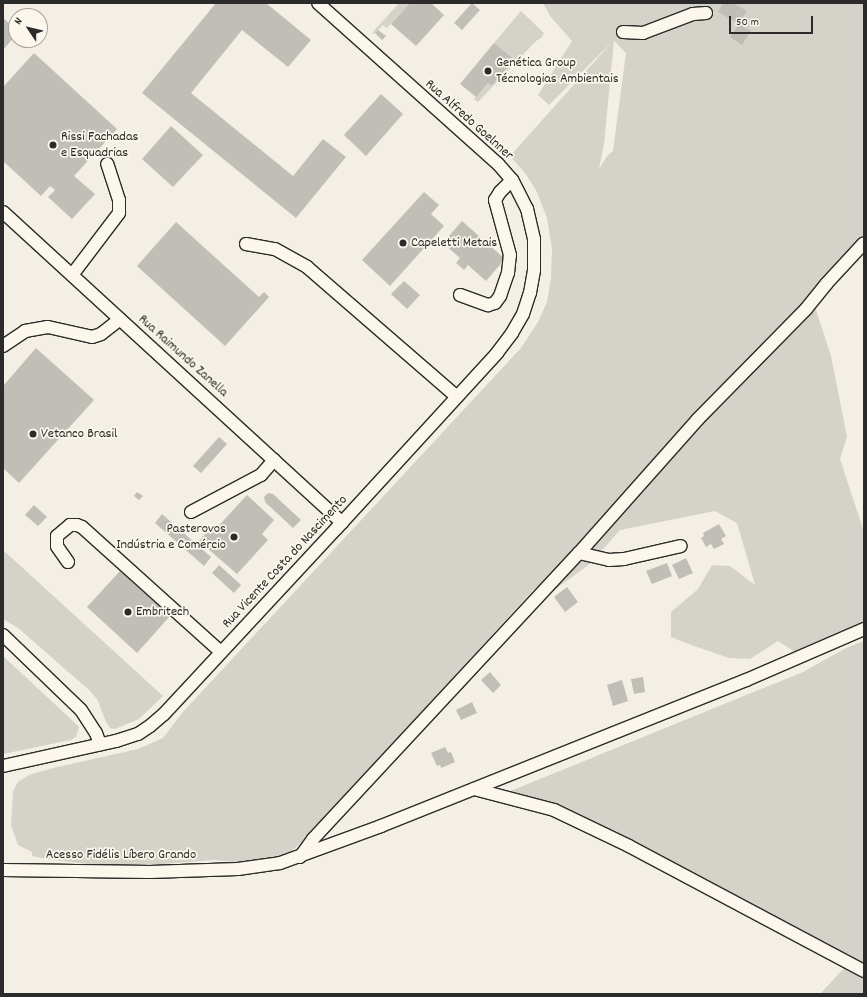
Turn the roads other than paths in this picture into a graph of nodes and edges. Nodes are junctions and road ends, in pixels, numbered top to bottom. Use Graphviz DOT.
graph roads {
  1 [pos="318,3"];
  2 [pos="706,13"];
  3 [pos="623,32"];
  4 [pos="107,164"];
  5 [pos="512,180"];
  6 [pos="3,212"];
  7 [pos="864,243"];
  8 [pos="246,244"];
  9 [pos="72,275"];
  10 [pos="530,293"];
  11 [pos="460,296"];
  12 [pos="120,319"];
  13 [pos="3,346"];
  14 [pos="457,397"];
  15 [pos="274,460"];
  16 [pos="192,512"];
  17 [pos="342,523"];
  18 [pos="682,546"];
  19 [pos="579,553"];
  20 [pos="68,562"];
  21 [pos="864,629"];
  22 [pos="3,635"];
  23 [pos="221,652"];
  24 [pos="100,744"];
  25 [pos="3,766"];
  26 [pos="474,789"];
  27 [pos="300,858"];
  28 [pos="3,870"];
  29 [pos="864,971"];
  1 -- 5 [label="street, Rua Alfredo Goelnner"];
  2 -- 3 [label="street"];
  4 -- 9 [label="street"];
  5 -- 10 [label="street, Rua Alfredo Goelnner"];
  5 -- 11 [label="street"];
  6 -- 9 [label="street, Rua Raimundo Zanella"];
  7 -- 19 [label="street"];
  8 -- 14 [label="street"];
  9 -- 12 [label="street, Rua Raimundo Zanella"];
  10 -- 14 [label="street, Rua Vicente Costa do Nascimento"];
  12 -- 13 [label="street"];
  12 -- 15 [label="street, Rua Raimundo Zanella"];
  14 -- 17 [label="street, Rua Vicente Costa do Nascimento"];
  15 -- 16 [label="street"];
  15 -- 17 [label="street, Rua Raimundo Zanella"];
  17 -- 23 [label="street, Rua Vicente Costa do Nascimento"];
  18 -- 19 [label="street"];
  19 -- 27 [label="street"];
  20 -- 23 [label="street"];
  21 -- 26 [label="street, Acesso Fidélis Líbero Grando"];
  22 -- 24 [label="street"];
  23 -- 24 [label="street, Rua Vicente Costa do Nascimento"];
  24 -- 25 [label="street, Rua Vicente Costa do Nascimento"];
  26 -- 27 [label="street, Acesso Fidélis Líbero Grando"];
  26 -- 29 [label="street"];
  27 -- 28 [label="street, Acesso Fidélis Líbero Grando"];
}
